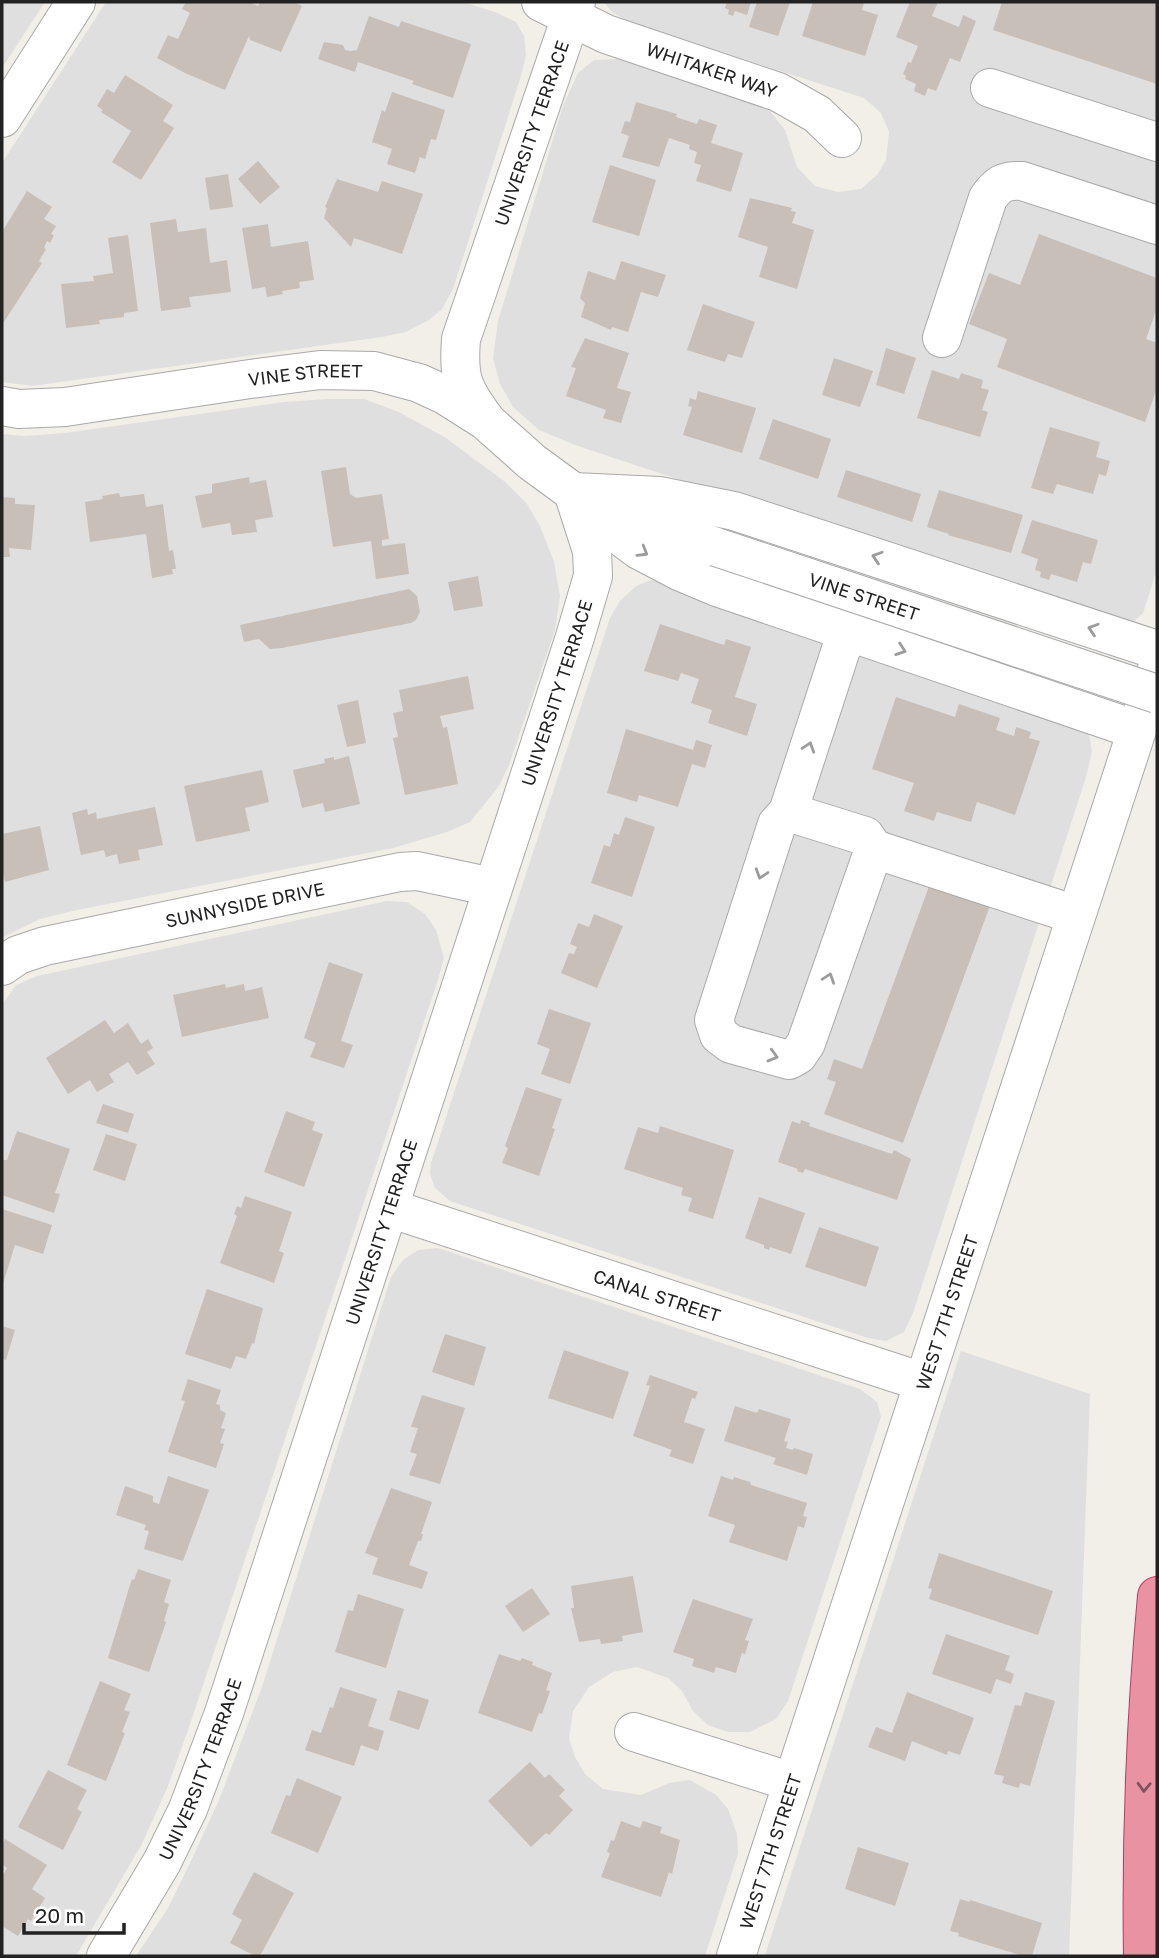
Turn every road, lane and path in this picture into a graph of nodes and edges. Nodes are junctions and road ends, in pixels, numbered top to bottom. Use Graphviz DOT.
graph roads {
  1 [pos="76,2"];
  2 [pos="562,7"];
  3 [pos="990,88"];
  4 [pos="2,118"];
  5 [pos="842,138"];
  6 [pos="1157,142"];
  7 [pos="1157,225"];
  8 [pos="942,338"];
  9 [pos="2,406"];
  10 [pos="486,421"];
  11 [pos="573,492"];
  12 [pos="847,631"];
  13 [pos="1157,650"];
  14 [pos="1157,669"];
  15 [pos="1157,694"];
  16 [pos="1137,730"];
  17 [pos="788,812"];
  18 [pos="874,849"];
  19 [pos="493,887"];
  20 [pos="1076,915"];
  21 [pos="2,967"];
  22 [pos="389,1208"];
  23 [pos="923,1382"];
  24 [pos="1157,1596"];
  25 [pos="634,1732"];
  26 [pos="792,1782"];
  27 [pos="106,1956"];
  28 [pos="736,1956"];
  29 [pos="1143,1956"];
  1 -- 4 [label="street"];
  2 -- 5 [label="street, WHITAKER WAY"];
  2 -- 10 [label="street, UNIVERSITY TERRACE"];
  3 -- 6 [label="street"];
  7 -- 8 [label="street"];
  9 -- 10 [label="street, VINE STREET"];
  10 -- 11 [label="street, VINE STREET"];
  11 -- 12 [label="street, VINE STREET, one-way"];
  13 -- 11 [label="street, one-way"];
  11 -- 15 [label="street, VINE STREET, bridge"];
  11 -- 19 [label="street, UNIVERSITY TERRACE"];
  12 -- 16 [label="street, VINE STREET, one-way"];
  17 -- 12 [label="street, one-way"];
  14 -- 16 [label="street, WEST 7TH STREET"];
  16 -- 20 [label="street, WEST 7TH STREET"];
  17 -- 18 [label="street"];
  17 -- 18 [label="street, one-way"];
  18 -- 20 [label="street"];
  19 -- 21 [label="street, SUNNYSIDE DRIVE"];
  19 -- 22 [label="street, UNIVERSITY TERRACE"];
  20 -- 23 [label="street, WEST 7TH STREET"];
  22 -- 23 [label="street, CANAL STREET"];
  22 -- 27 [label="street, UNIVERSITY TERRACE"];
  23 -- 26 [label="street, WEST 7TH STREET"];
  24 -- 29 [label="highway, one-way"];
  25 -- 26 [label="street"];
  26 -- 28 [label="street, WEST 7TH STREET"];
}
